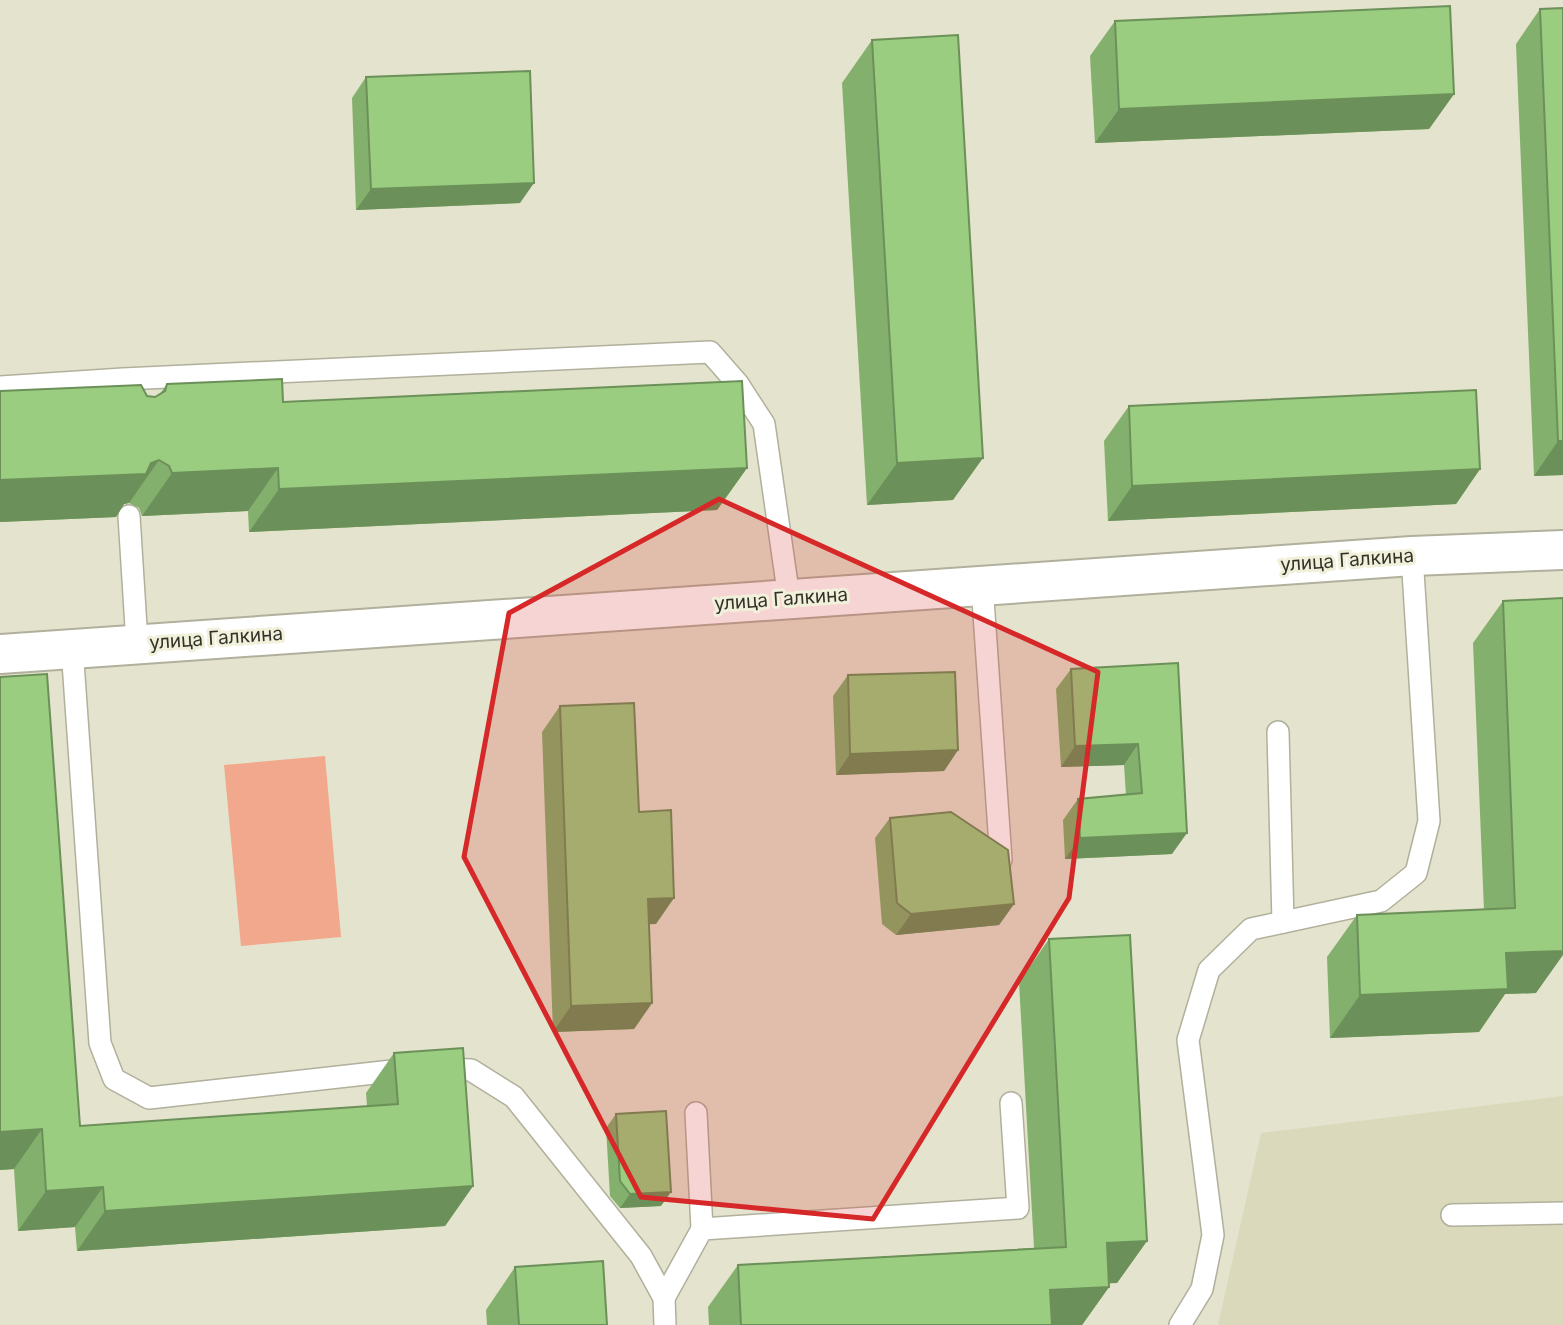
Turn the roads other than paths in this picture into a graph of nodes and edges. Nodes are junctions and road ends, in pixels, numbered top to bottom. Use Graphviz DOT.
graph roads {
  1 [pos="123,379"];
  2 [pos="0,387"];
  3 [pos="123,403"];
  4 [pos="130,516"];
  5 [pos="1563,550"];
  6 [pos="1412,556"];
  7 [pos="982,585"];
  8 [pos="789,598"];
  9 [pos="137,643"];
  10 [pos="72,648"];
  11 [pos="0,654"];
  12 [pos="1278,732"];
  13 [pos="1001,860"];
  14 [pos="1283,922"];
  15 [pos="1011,1103"];
  16 [pos="696,1113"];
  17 [pos="1563,1213"];
  18 [pos="1452,1215"];
  19 [pos="702,1229"];
  20 [pos="664,1298"];
  21 [pos="666,1325"];
  22 [pos="1180,1325"];
  1 -- 2 [label="lane"];
  1 -- 3 [label="lane"];
  1 -- 8 [label="lane"];
  4 -- 9 [label="lane"];
  5 -- 6 [label="street, улица Галкина"];
  6 -- 7 [label="street, улица Галкина"];
  6 -- 14 [label="lane"];
  7 -- 8 [label="street, улица Галкина"];
  7 -- 13 [label="lane"];
  8 -- 9 [label="street, улица Галкина"];
  9 -- 10 [label="street, улица Галкина"];
  10 -- 11 [label="street, улица Галкина"];
  10 -- 20 [label="lane"];
  12 -- 14 [label="lane"];
  14 -- 22 [label="lane"];
  15 -- 19 [label="lane"];
  16 -- 19 [label="lane"];
  17 -- 18 [label="lane"];
  19 -- 20 [label="lane"];
  20 -- 21 [label="lane"];
}
